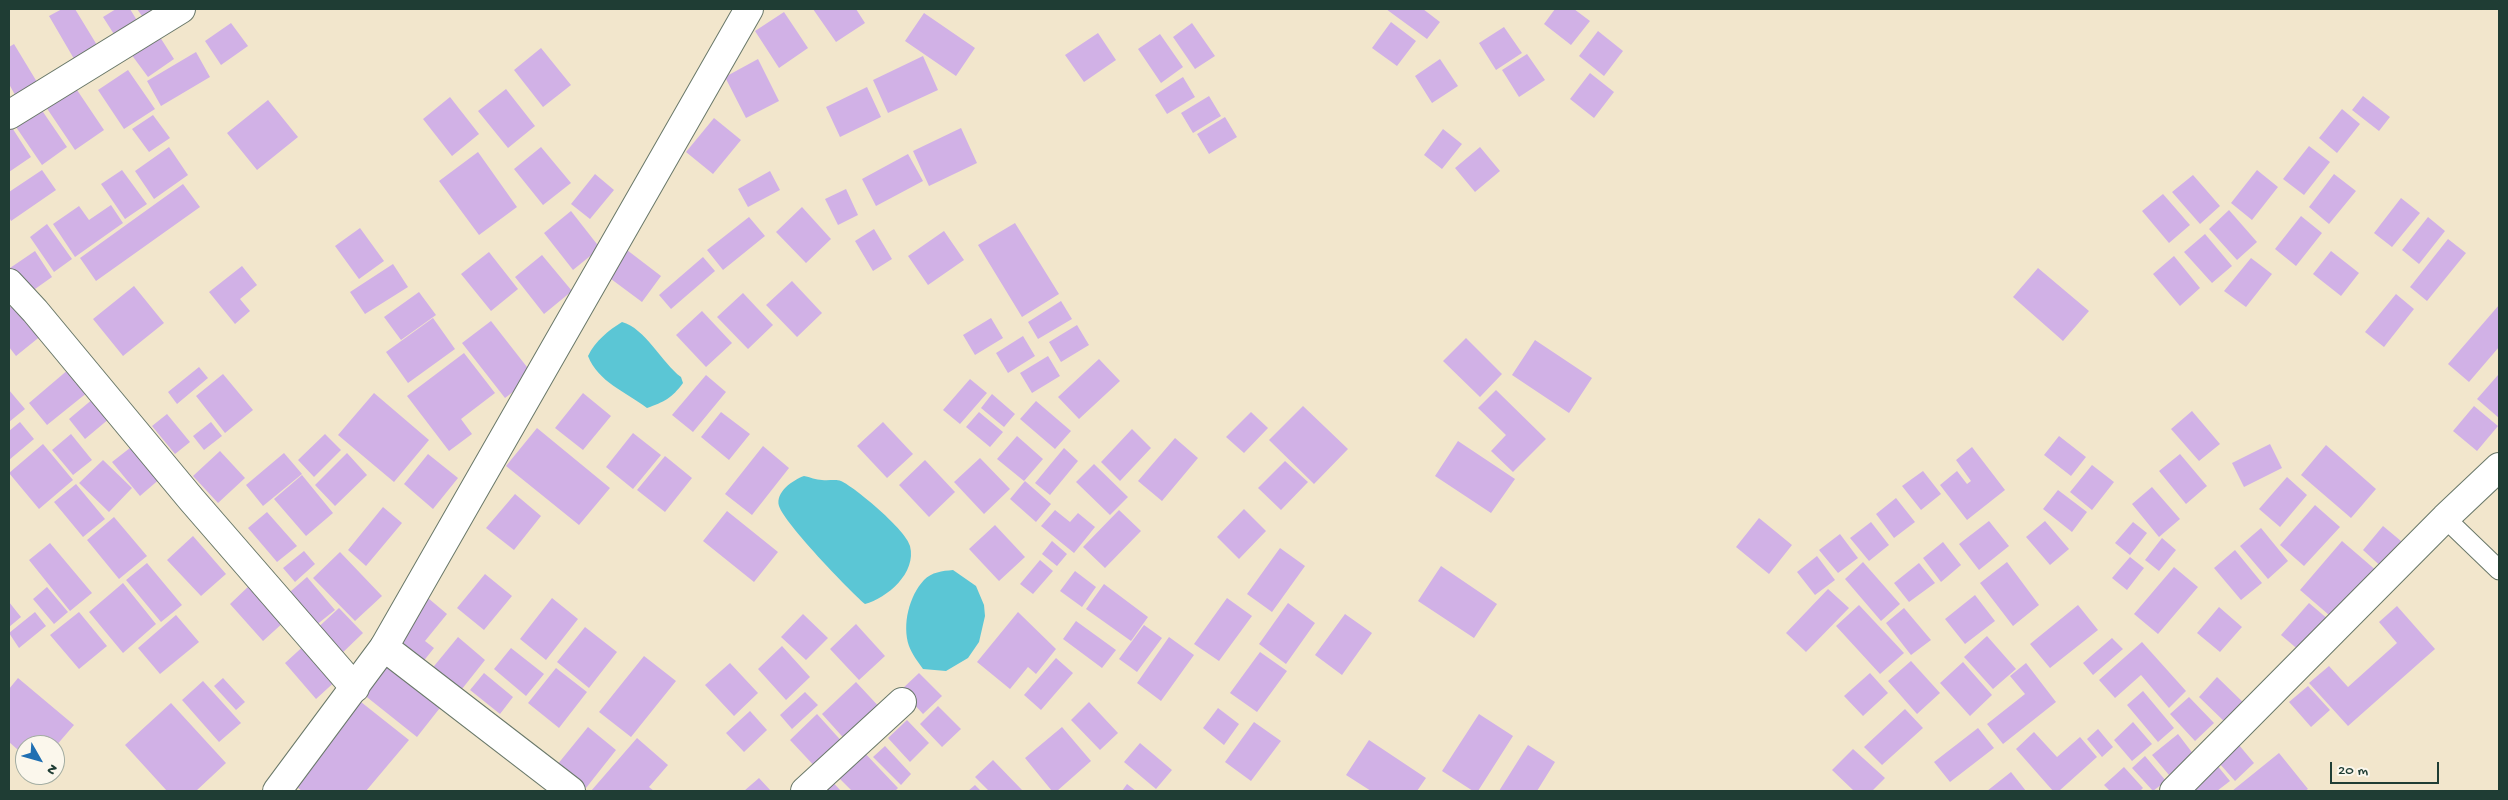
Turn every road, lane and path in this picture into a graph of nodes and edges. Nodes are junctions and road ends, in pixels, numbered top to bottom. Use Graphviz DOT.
graph roads {
  1 [pos="181,9"];
  2 [pos="749,9"];
  3 [pos="9,115"];
  4 [pos="9,284"];
  5 [pos="2499,467"];
  6 [pos="2445,518"];
  7 [pos="2499,570"];
  8 [pos="384,647"];
  9 [pos="355,688"];
  10 [pos="902,702"];
  11 [pos="277,791"];
  12 [pos="571,791"];
  13 [pos="804,791"];
  14 [pos="2174,791"];
  1 -- 3 [label="street"];
  2 -- 8 [label="street"];
  4 -- 9 [label="street"];
  5 -- 6 [label="street"];
  6 -- 7 [label="lane"];
  6 -- 14 [label="street"];
  8 -- 9 [label="street"];
  8 -- 12 [label="street"];
  9 -- 11 [label="street"];
  10 -- 13 [label="street"];
}
